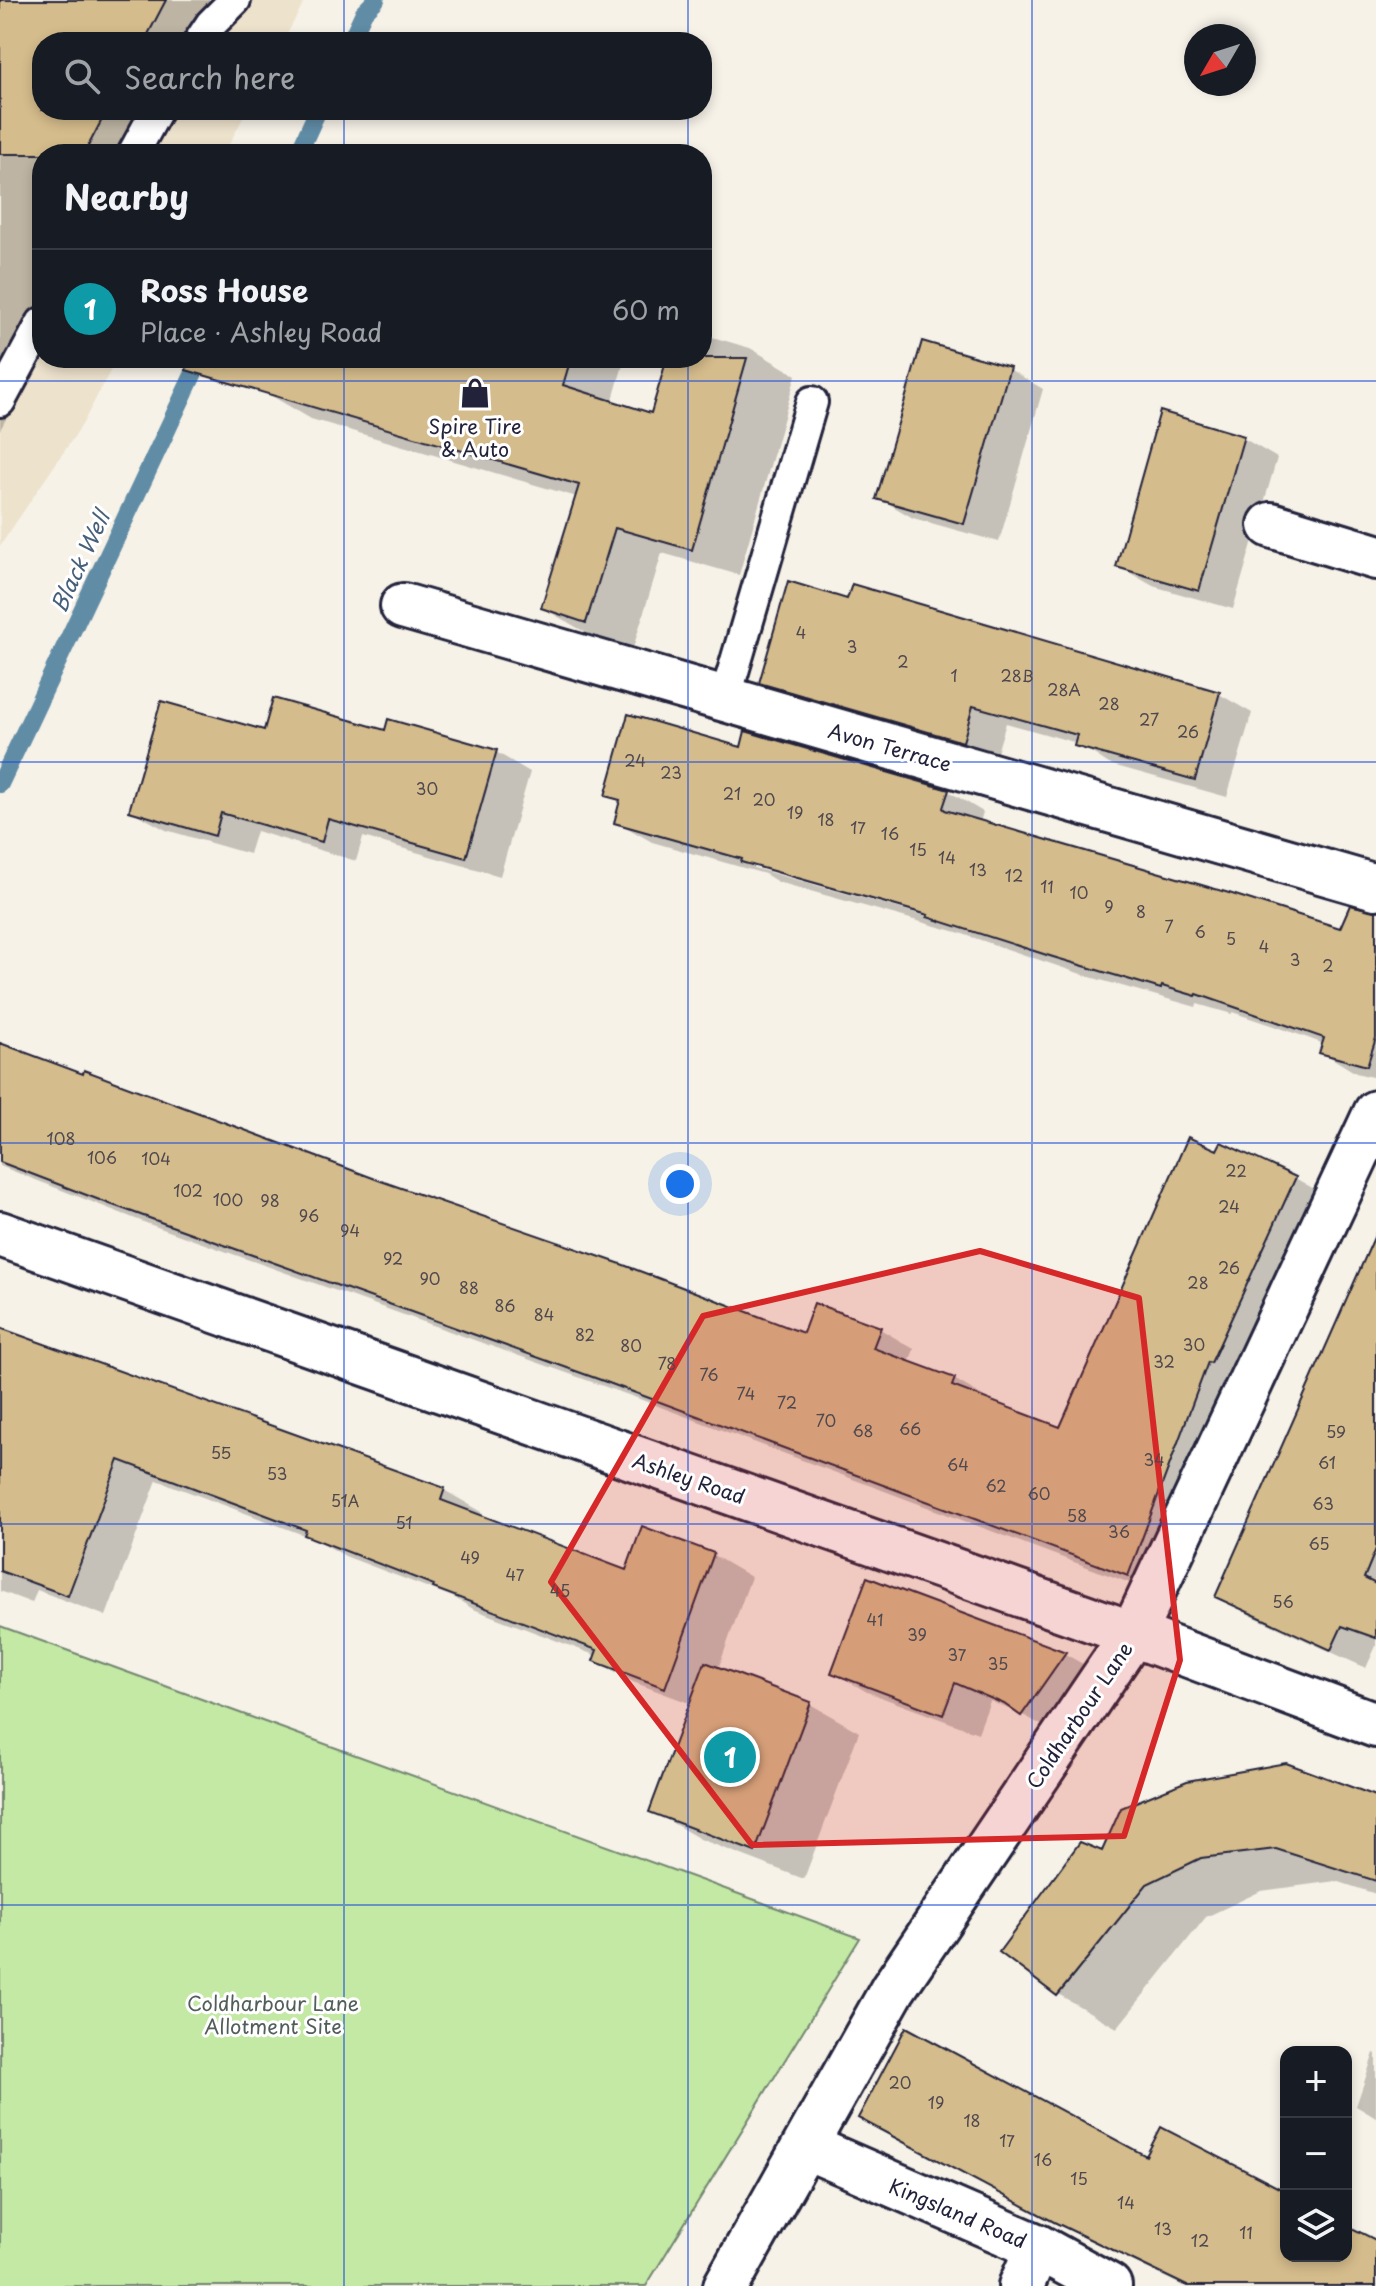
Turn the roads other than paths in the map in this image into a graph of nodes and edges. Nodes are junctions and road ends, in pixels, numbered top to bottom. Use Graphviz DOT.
graph roads {
  1 [pos="235,0"];
  2 [pos="206,32"];
  3 [pos="152,120"];
  4 [pos="138,144"];
  5 [pos="32,342"];
  6 [pos="0,401"];
  7 [pos="812,402"];
  8 [pos="1271,525"];
  9 [pos="1376,557"];
  10 [pos="403,606"];
  11 [pos="725,699"];
  12 [pos="1376,887"];
  13 [pos="1376,1113"];
  14 [pos="0,1234"];
  15 [pos="1133,1634"];
  16 [pos="1376,1725"];
  17 [pos="805,2146"];
  18 [pos="1029,2267"];
  19 [pos="726,2286"];
  20 [pos="1109,2286"];
  1 -- 2 [label="lane"];
  3 -- 4 [label="lane"];
  5 -- 6 [label="lane"];
  7 -- 11 [label="lane"];
  8 -- 9 [label="street"];
  10 -- 11 [label="street, Avon Terrace"];
  11 -- 12 [label="street, Avon Terrace"];
  13 -- 15 [label="street, Coldharbour Lane"];
  14 -- 15 [label="street, Ashley Road"];
  15 -- 16 [label="street, Ashley Road"];
  15 -- 17 [label="street, Coldharbour Lane"];
  17 -- 18 [label="street, Kingsland Road"];
  17 -- 19 [label="street, Coldharbour Lane"];
  18 -- 20 [label="street, Kingsland Road"];
}
